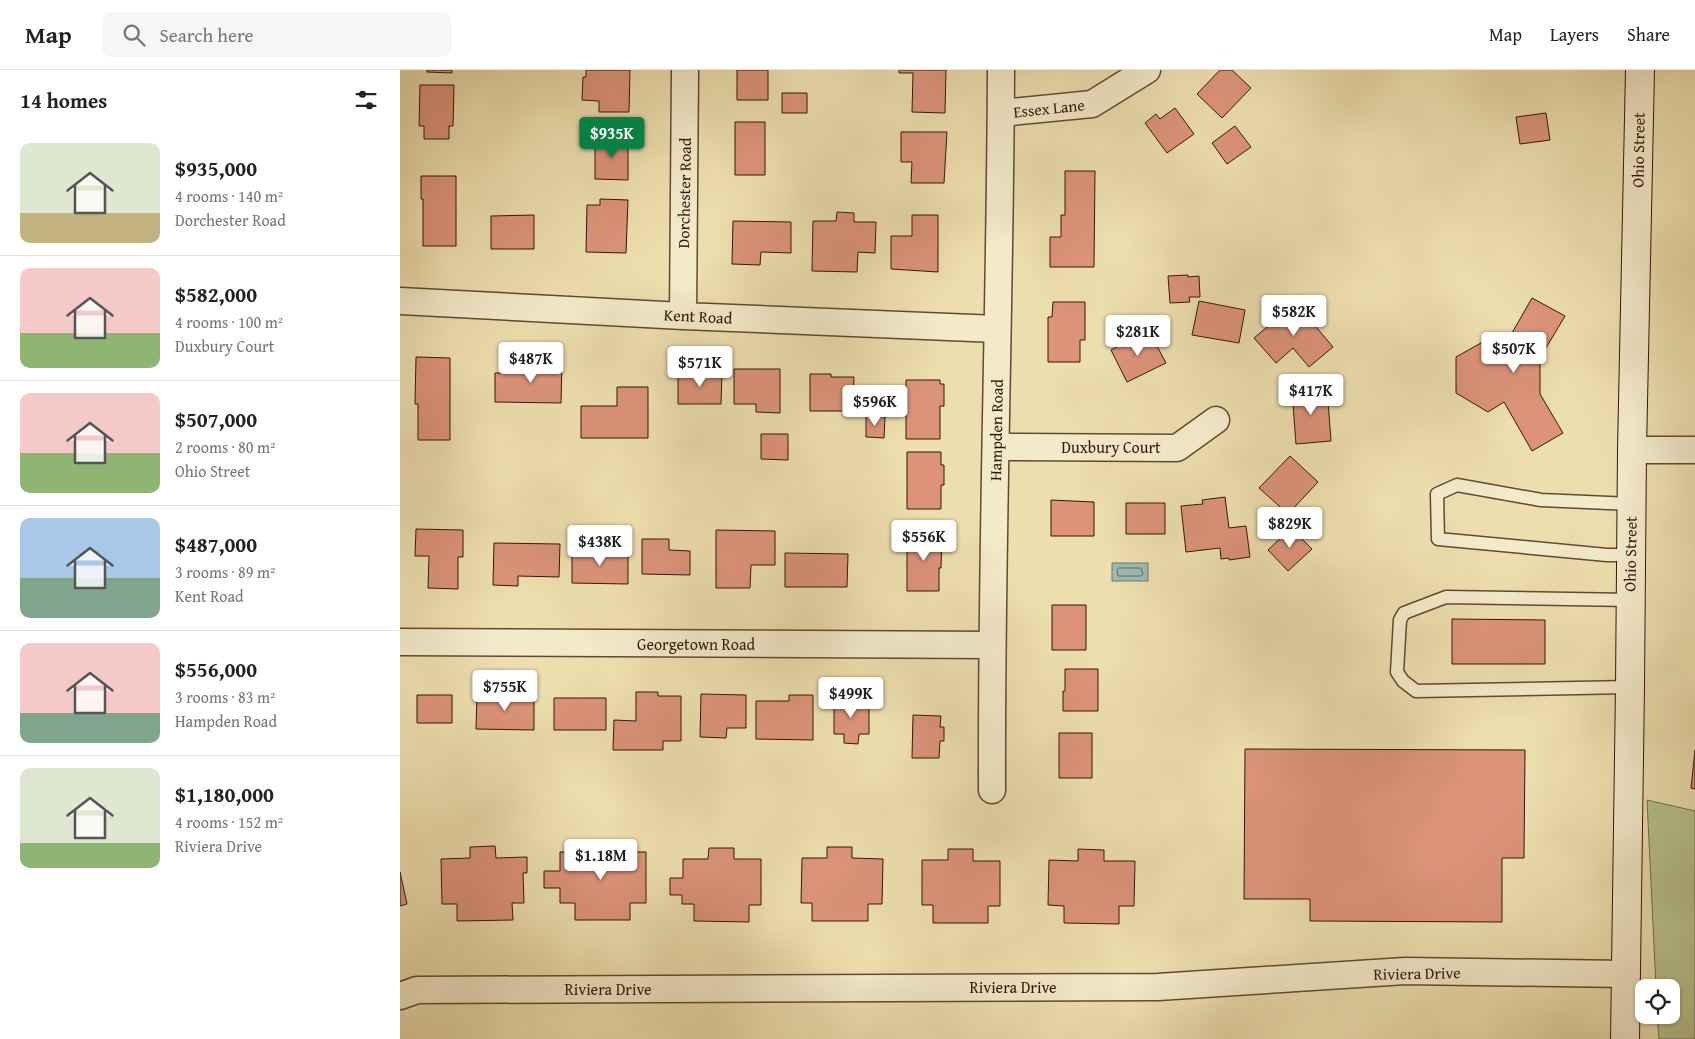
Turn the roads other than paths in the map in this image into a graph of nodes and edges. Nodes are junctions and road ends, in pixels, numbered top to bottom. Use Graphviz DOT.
graph roads {
  1 [pos="686,70"];
  2 [pos="1001,70"];
  3 [pos="1147,70"];
  4 [pos="1640,70"];
  5 [pos="1001,113"];
  6 [pos="400,301"];
  7 [pos="683,316"];
  8 [pos="997,329"];
  9 [pos="1216,420"];
  10 [pos="996,447"];
  11 [pos="1632,450"];
  12 [pos="1695,450"];
  13 [pos="1631,504"];
  14 [pos="1630,555"];
  15 [pos="1630,600"];
  16 [pos="400,642"];
  17 [pos="992,645"];
  18 [pos="1630,687"];
  19 [pos="992,790"];
  20 [pos="1626,974"];
  21 [pos="400,996"];
  22 [pos="1625,1039"];
  1 -- 7 [label="street, Dorchester Road"];
  2 -- 5 [label="street, Hampden Road"];
  3 -- 5 [label="street, Essex Lane"];
  4 -- 11 [label="street, Ohio Street"];
  5 -- 8 [label="street, Hampden Road"];
  6 -- 7 [label="street, Kent Road"];
  7 -- 8 [label="street, Kent Road"];
  8 -- 10 [label="street, Hampden Road"];
  9 -- 10 [label="street, Duxbury Court"];
  10 -- 17 [label="street, Hampden Road"];
  11 -- 12 [label="street"];
  11 -- 13 [label="street, Ohio Street"];
  13 -- 14 [label="street, Ohio Street"];
  13 -- 14 [label="lane"];
  14 -- 15 [label="street, Ohio Street"];
  15 -- 18 [label="street, Ohio Street"];
  15 -- 18 [label="lane"];
  16 -- 17 [label="street, Georgetown Road"];
  17 -- 19 [label="street, Hampden Road"];
  18 -- 20 [label="street, Ohio Street"];
  20 -- 21 [label="street, Riviera Drive"];
  20 -- 22 [label="street, Ohio Street"];
}
